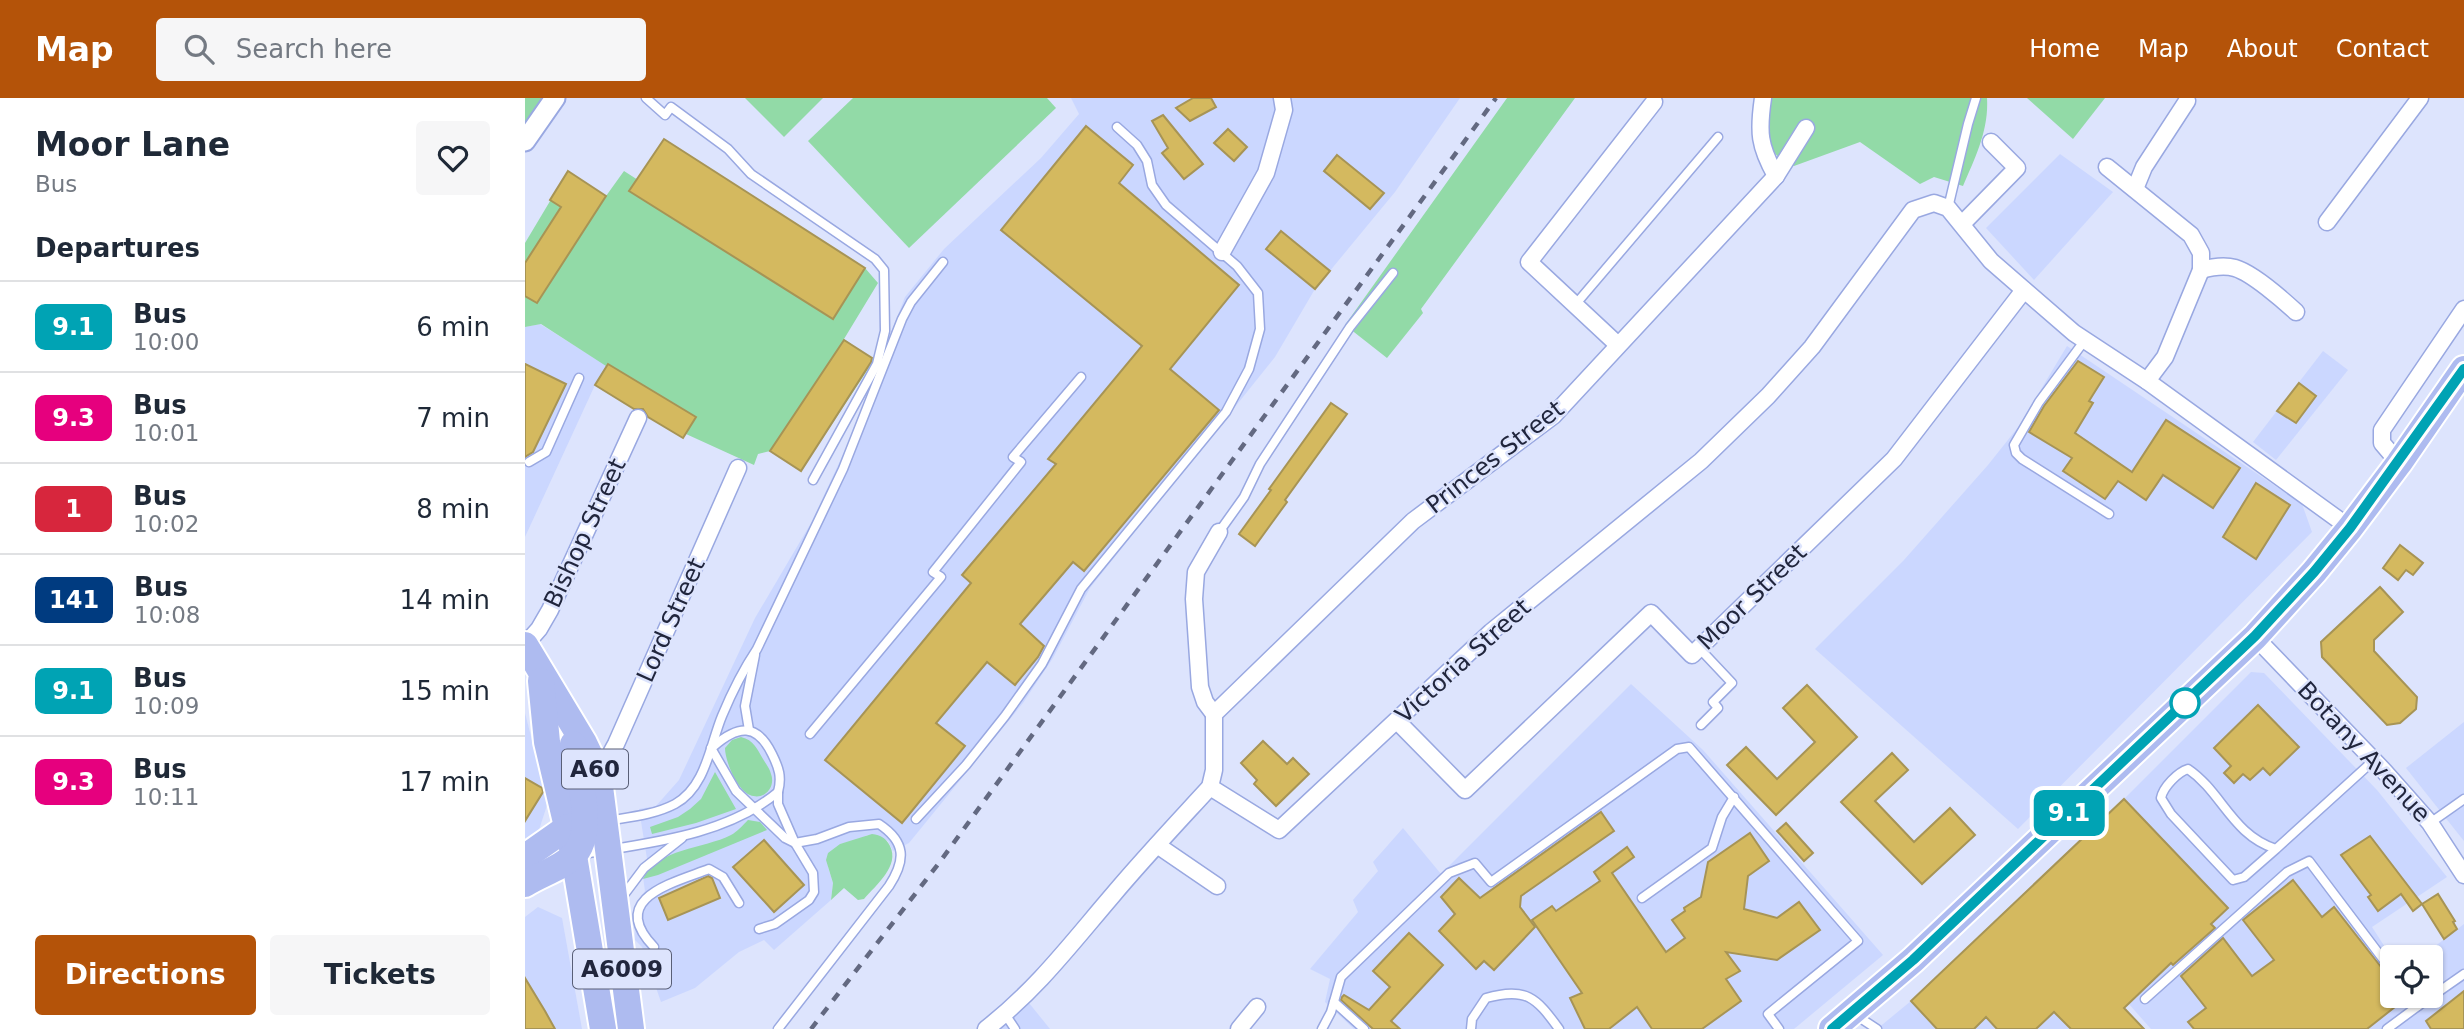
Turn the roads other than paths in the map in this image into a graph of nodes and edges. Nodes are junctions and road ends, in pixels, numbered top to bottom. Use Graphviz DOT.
graph roads {
  1 [pos="555,98"];
  2 [pos="646,98"];
  3 [pos="1282,98"];
  4 [pos="1763,98"];
  5 [pos="1976,98"];
  6 [pos="2420,98"];
  7 [pos="2184,100"];
  8 [pos="1654,102"];
  9 [pos="2202,110"];
  10 [pos="1117,127"];
  11 [pos="1806,128"];
  12 [pos="1718,137"];
  13 [pos="525,141"];
  14 [pos="1991,142"];
  15 [pos="2107,167"];
  16 [pos="1776,176"];
  17 [pos="2135,189"];
  18 [pos="1941,206"];
  19 [pos="2327,222"];
  20 [pos="1962,224"];
  21 [pos="1222,253"];
  22 [pos="943,262"];
  23 [pos="2201,270"];
  24 [pos="1392,273"];
  25 [pos="2024,290"];
  26 [pos="1575,305"];
  27 [pos="2464,309"];
  28 [pos="2296,312"];
  29 [pos="2085,340"];
  30 [pos="881,345"];
  31 [pos="1618,345"];
  32 [pos="888,353"];
  33 [pos="2464,369"];
  34 [pos="1081,377"];
  35 [pos="579,378"];
  36 [pos="2147,381"];
  37 [pos="638,418"];
  38 [pos="2399,463"];
  39 [pos="526,464"];
  40 [pos="738,468"];
  41 [pos="813,480"];
  42 [pos="2109,514"];
  43 [pos="2350,528"];
  44 [pos="1219,532"];
  45 [pos="2255,636"];
  46 [pos="525,645"];
  47 [pos="1699,648"];
  48 [pos="757,649"];
  49 [pos="540,672"];
  50 [pos="1214,714"];
  51 [pos="1397,721"];
  52 [pos="569,722"];
  53 [pos="1701,725"];
  54 [pos="749,730"];
  55 [pos="810,734"];
  56 [pos="712,748"];
  57 [pos="2373,761"];
  58 [pos="594,764"];
  59 [pos="1210,787"];
  60 [pos="778,792"];
  61 [pos="1734,797"];
  62 [pos="2464,799"];
  63 [pos="753,807"];
  64 [pos="916,819"];
  65 [pos="2430,823"];
  66 [pos="586,824"];
  67 [pos="684,836"];
  68 [pos="795,843"];
  69 [pos="1157,845"];
  70 [pos="2276,849"];
  71 [pos="607,850"];
  72 [pos="574,856"];
  73 [pos="528,873"];
  74 [pos="2464,875"];
  75 [pos="1217,886"];
  76 [pos="1642,898"];
  77 [pos="739,903"];
  78 [pos="614,908"];
  79 [pos="583,909"];
  80 [pos="759,929"];
  81 [pos="654,947"];
  82 [pos="2380,955"];
  83 [pos="2464,974"];
  84 [pos="2443,989"];
  85 [pos="2145,999"];
  86 [pos="1334,1002"];
  87 [pos="1257,1007"];
  88 [pos="2415,1008"];
  89 [pos="1005,1014"];
  90 [pos="1841,1021"];
  91 [pos="603,1029"];
  92 [pos="631,1029"];
  93 [pos="778,1029"];
  94 [pos="986,1029"];
  95 [pos="1015,1029"];
  96 [pos="1239,1029"];
  97 [pos="1322,1029"];
  98 [pos="1364,1029"];
  99 [pos="1471,1029"];
  100 [pos="1559,1029"];
  101 [pos="1779,1029"];
  102 [pos="1877,1029"];
  103 [pos="2387,1029"];
  1 -- 13 [label="street"];
  2 -- 30 [label="lane"];
  3 -- 21 [label="street"];
  4 -- 16 [label="street"];
  5 -- 18 [label="lane"];
  6 -- 19 [label="street"];
  7 -- 9 [label="street"];
  7 -- 17 [label="street"];
  8 -- 26 [label="street"];
  10 -- 21 [label="lane"];
  11 -- 16 [label="street, Princes Street"];
  12 -- 26 [label="lane"];
  14 -- 20 [label="street"];
  15 -- 17 [label="street"];
  16 -- 31 [label="street, Princes Street"];
  17 -- 23 [label="street"];
  18 -- 20 [label="street"];
  18 -- 51 [label="street, Victoria Street"];
  20 -- 25 [label="street"];
  21 -- 64 [label="lane"];
  22 -- 32 [label="lane"];
  23 -- 28 [label="street"];
  23 -- 36 [label="street"];
  24 -- 44 [label="lane"];
  25 -- 29 [label="street"];
  25 -- 47 [label="street, Moor Street"];
  26 -- 31 [label="street"];
  27 -- 38 [label="street"];
  29 -- 36 [label="street"];
  29 -- 42 [label="lane"];
  30 -- 32 [label="lane"];
  30 -- 41 [label="lane"];
  31 -- 50 [label="street, Princes Street"];
  32 -- 48 [label="lane"];
  33 -- 38 [label="highway"];
  34 -- 55 [label="lane"];
  35 -- 39 [label="lane"];
  36 -- 43 [label="street"];
  37 -- 46 [label="street, Bishop Street"];
  38 -- 43 [label="highway"];
  40 -- 58 [label="street, Lord Street"];
  43 -- 45 [label="highway"];
  44 -- 50 [label="street"];
  45 -- 57 [label="street, Botany Avenue"];
  45 -- 90 [label="highway"];
  46 -- 49 [label="highway, A60"];
  47 -- 51 [label="street, Moor Street"];
  47 -- 53 [label="lane"];
  48 -- 54 [label="lane"];
  48 -- 56 [label="lane"];
  49 -- 52 [label="highway, A60"];
  49 -- 66 [label="highway, A60"];
  50 -- 59 [label="street"];
  51 -- 59 [label="street, Victoria Street"];
  52 -- 58 [label="highway, A60"];
  52 -- 66 [label="highway, A60"];
  54 -- 56 [label="lane"];
  54 -- 60 [label="lane"];
  56 -- 63 [label="lane"];
  56 -- 66 [label="lane"];
  57 -- 65 [label="street, Botany Avenue"];
  57 -- 70 [label="lane"];
  58 -- 66 [label="highway, A60"];
  59 -- 69 [label="street"];
  60 -- 63 [label="lane"];
  60 -- 68 [label="lane"];
  61 -- 76 [label="lane"];
  61 -- 86 [label="lane"];
  61 -- 101 [label="lane"];
  62 -- 65 [label="lane"];
  63 -- 67 [label="lane"];
  63 -- 68 [label="lane"];
  65 -- 74 [label="street, Botany Avenue"];
  66 -- 71 [label="highway, A6009"];
  66 -- 72 [label="highway, A60"];
  66 -- 73 [label="highway"];
  67 -- 71 [label="lane"];
  67 -- 78 [label="lane"];
  68 -- 80 [label="lane"];
  68 -- 93 [label="lane"];
  69 -- 75 [label="street"];
  69 -- 89 [label="street"];
  70 -- 70 [label="lane"];
  71 -- 72 [label="lane"];
  71 -- 78 [label="highway, A6009"];
  72 -- 73 [label="highway"];
  72 -- 79 [label="highway, A60"];
  73 -- 79 [label="highway"];
  77 -- 81 [label="lane"];
  78 -- 92 [label="highway, A6009"];
  79 -- 91 [label="highway, A6009"];
  82 -- 85 [label="lane"];
  83 -- 84 [label="lane"];
  86 -- 97 [label="lane"];
  86 -- 98 [label="lane"];
  87 -- 96 [label="street"];
  88 -- 103 [label="lane"];
  89 -- 94 [label="street"];
  89 -- 95 [label="lane"];
  90 -- 102 [label="lane"];
  99 -- 100 [label="lane"];
}
